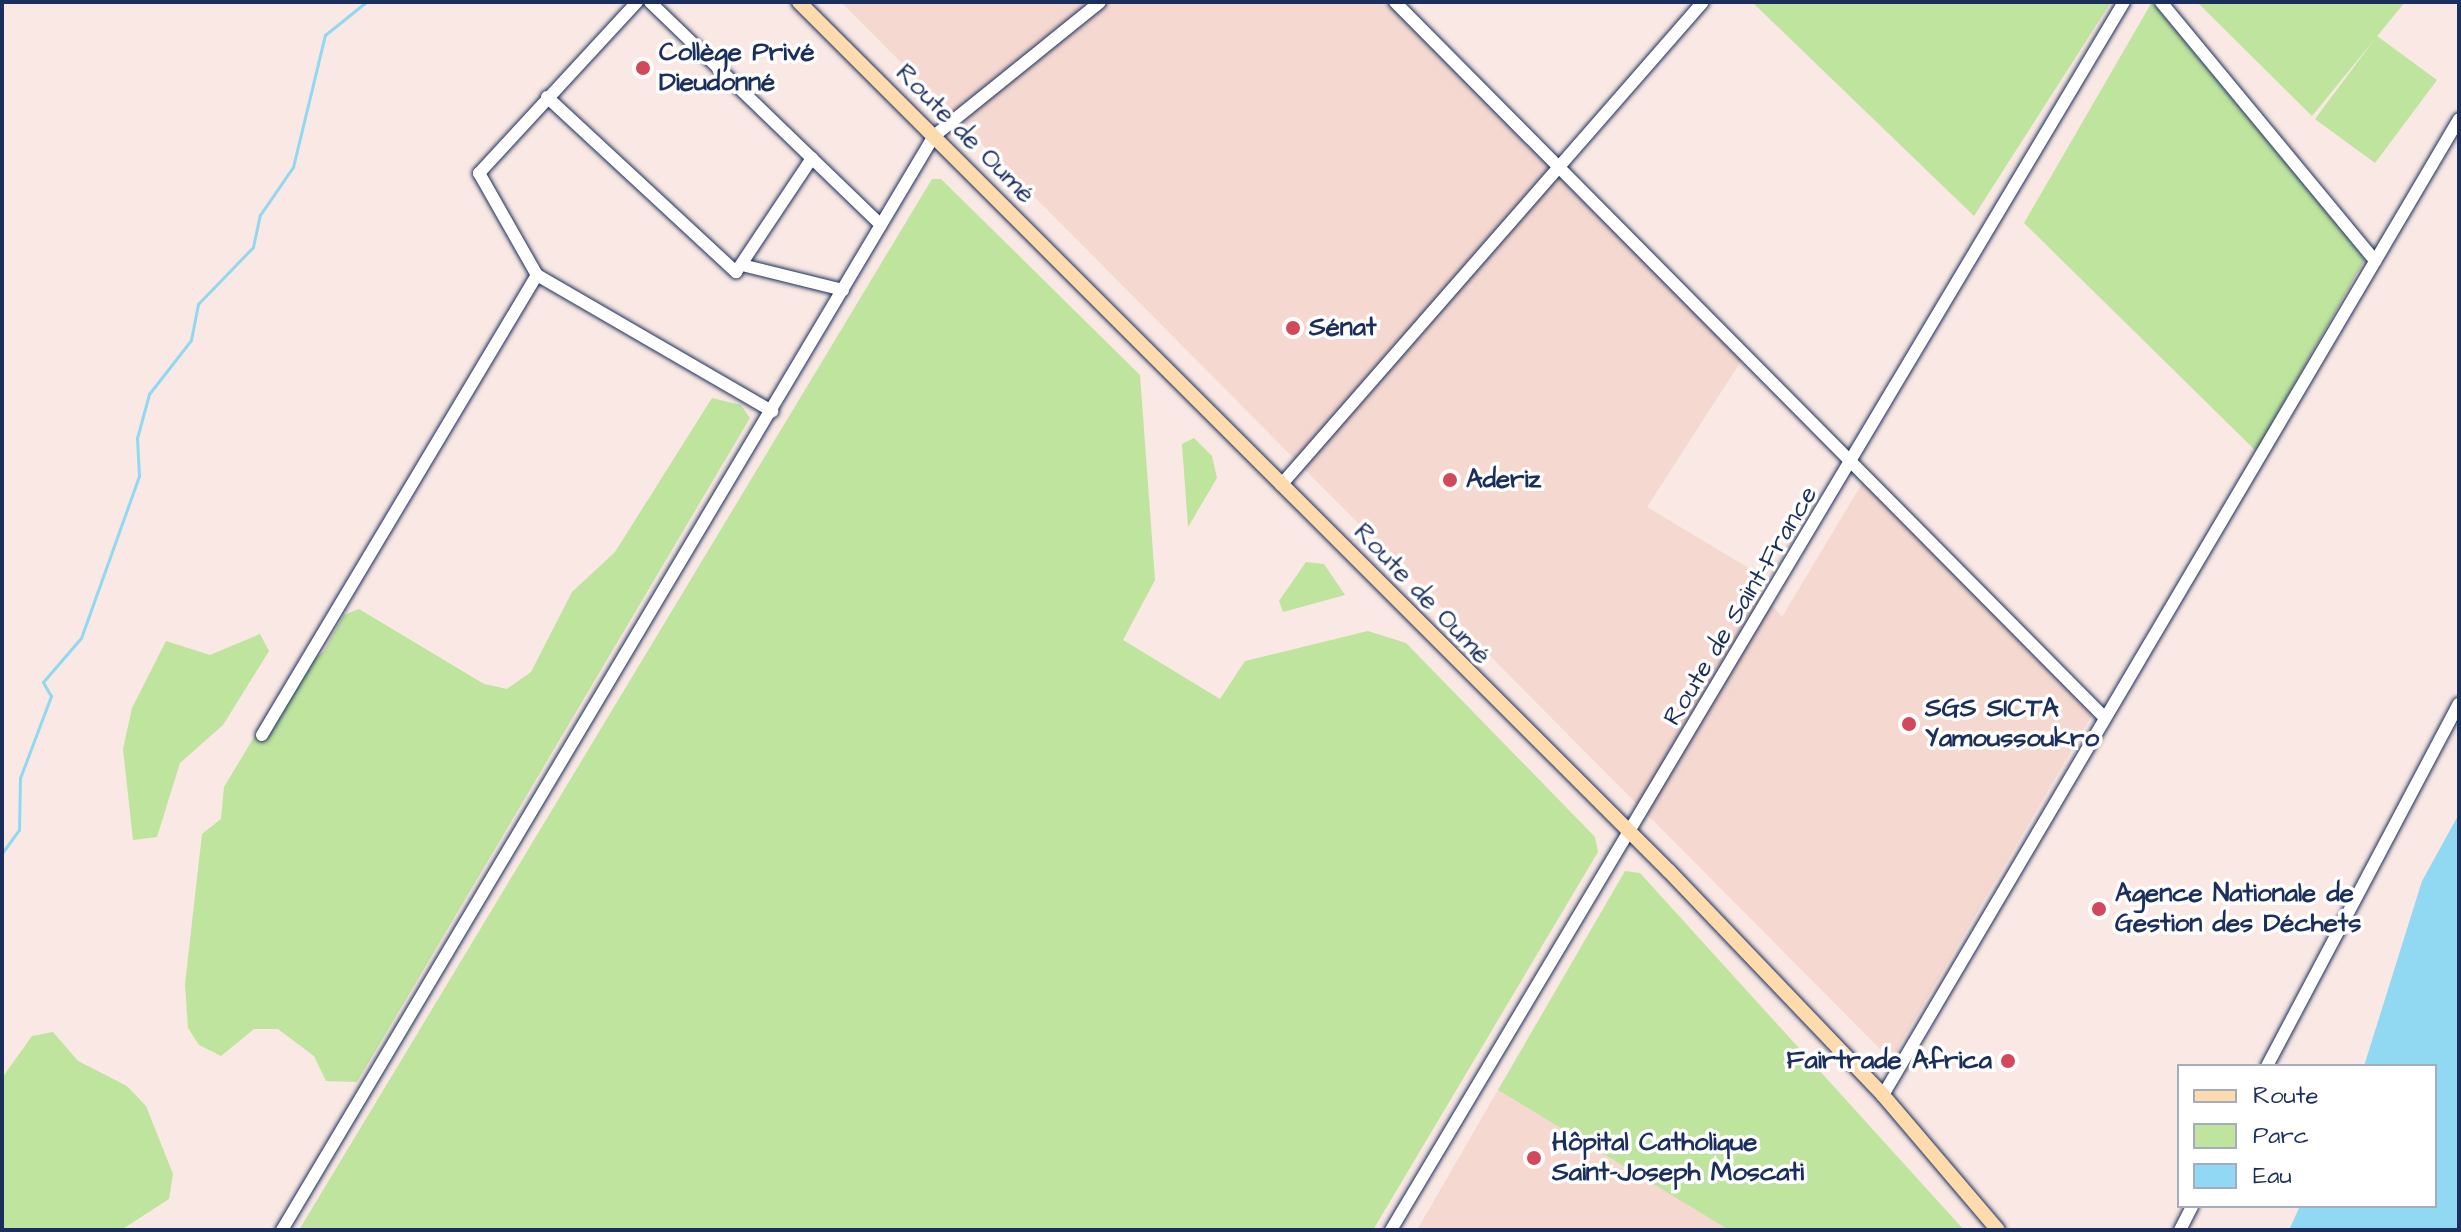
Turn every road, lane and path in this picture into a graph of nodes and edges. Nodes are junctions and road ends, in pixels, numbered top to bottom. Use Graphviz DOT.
graph roads {
  1 [pos="637,2"];
  2 [pos="650,2"];
  3 [pos="799,2"];
  4 [pos="1100,2"];
  5 [pos="1395,2"];
  6 [pos="1703,2"];
  7 [pos="2124,2"];
  8 [pos="2161,2"];
  9 [pos="547,97"];
  10 [pos="2459,119"];
  11 [pos="934,136"];
  12 [pos="812,158"];
  13 [pos="1561,168"];
  14 [pos="881,225"];
  15 [pos="2375,261"];
  16 [pos="746,266"];
  17 [pos="537,275"];
  18 [pos="843,290"];
  19 [pos="772,411"];
  20 [pos="1853,466"];
  21 [pos="1281,485"];
  22 [pos="2459,704"];
  23 [pos="2105,718"];
  24 [pos="262,735"];
  25 [pos="1629,831"];
  26 [pos="2268,1064"];
  27 [pos="1883,1095"];
  28 [pos="2191,1208"];
  29 [pos="282,1230"];
  30 [pos="1391,1230"];
  31 [pos="1998,1230"];
  32 [pos="2180,1230"];
  1 -- 9 [label="street"];
  2 -- 12 [label="street"];
  3 -- 11 [label="main road, Route de Oumé"];
  4 -- 11 [label="street"];
  5 -- 13 [label="street"];
  6 -- 13 [label="street"];
  7 -- 20 [label="street, Route de Saint-France"];
  8 -- 15 [label="street"];
  9 -- 16 [label="street"];
  9 -- 17 [label="street"];
  10 -- 15 [label="street"];
  11 -- 14 [label="street"];
  11 -- 21 [label="main road, Route de Oumé"];
  12 -- 14 [label="street"];
  12 -- 16 [label="street"];
  13 -- 20 [label="street"];
  13 -- 21 [label="street"];
  14 -- 18 [label="street"];
  15 -- 23 [label="street"];
  16 -- 18 [label="street"];
  17 -- 19 [label="street"];
  17 -- 24 [label="street"];
  18 -- 19 [label="street"];
  19 -- 29 [label="street"];
  20 -- 23 [label="street"];
  20 -- 25 [label="street, Route de Saint-France"];
  21 -- 25 [label="main road, Route de Oumé"];
  22 -- 26 [label="street"];
  23 -- 27 [label="street"];
  25 -- 27 [label="main road, Route de Oumé"];
  25 -- 30 [label="street, Route de Saint-France"];
  27 -- 31 [label="main road, Route de Oumé"];
  28 -- 32 [label="street"];
}
